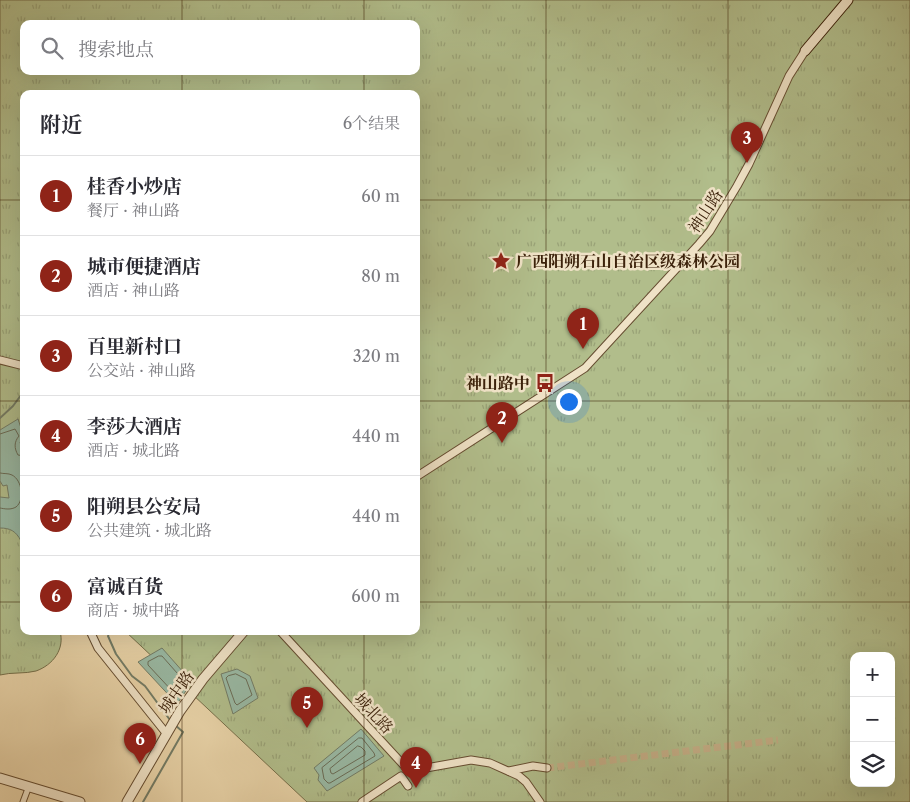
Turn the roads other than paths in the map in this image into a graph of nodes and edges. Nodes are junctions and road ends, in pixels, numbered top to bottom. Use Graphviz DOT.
graph roads {
  1 [pos="848,0"];
  2 [pos="805,51"];
  3 [pos="0,360"];
  4 [pos="20,365"];
  5 [pos="420,473"];
  6 [pos="92,635"];
  7 [pos="241,635"];
  8 [pos="284,635"];
  9 [pos="168,730"];
  10 [pos="547,768"];
  11 [pos="408,771"];
  12 [pos="509,771"];
  13 [pos="401,776"];
  14 [pos="0,778"];
  15 [pos="29,786"];
  16 [pos="408,786"];
  17 [pos="23,802"];
  18 [pos="80,802"];
  19 [pos="127,802"];
  20 [pos="362,802"];
  21 [pos="540,802"];
  1 -- 2 [label="street"];
  2 -- 5 [label="street, 神山路"];
  3 -- 4 [label="street"];
  6 -- 9 [label="street"];
  7 -- 9 [label="street, 城中路"];
  8 -- 11 [label="street, 城北路"];
  9 -- 19 [label="street, 城中路"];
  10 -- 12 [label="street"];
  11 -- 12 [label="street"];
  11 -- 13 [label="street"];
  12 -- 21 [label="street"];
  13 -- 16 [label="street"];
  13 -- 20 [label="street"];
  14 -- 15 [label="street"];
  15 -- 17 [label="street"];
  15 -- 18 [label="street"];
}
